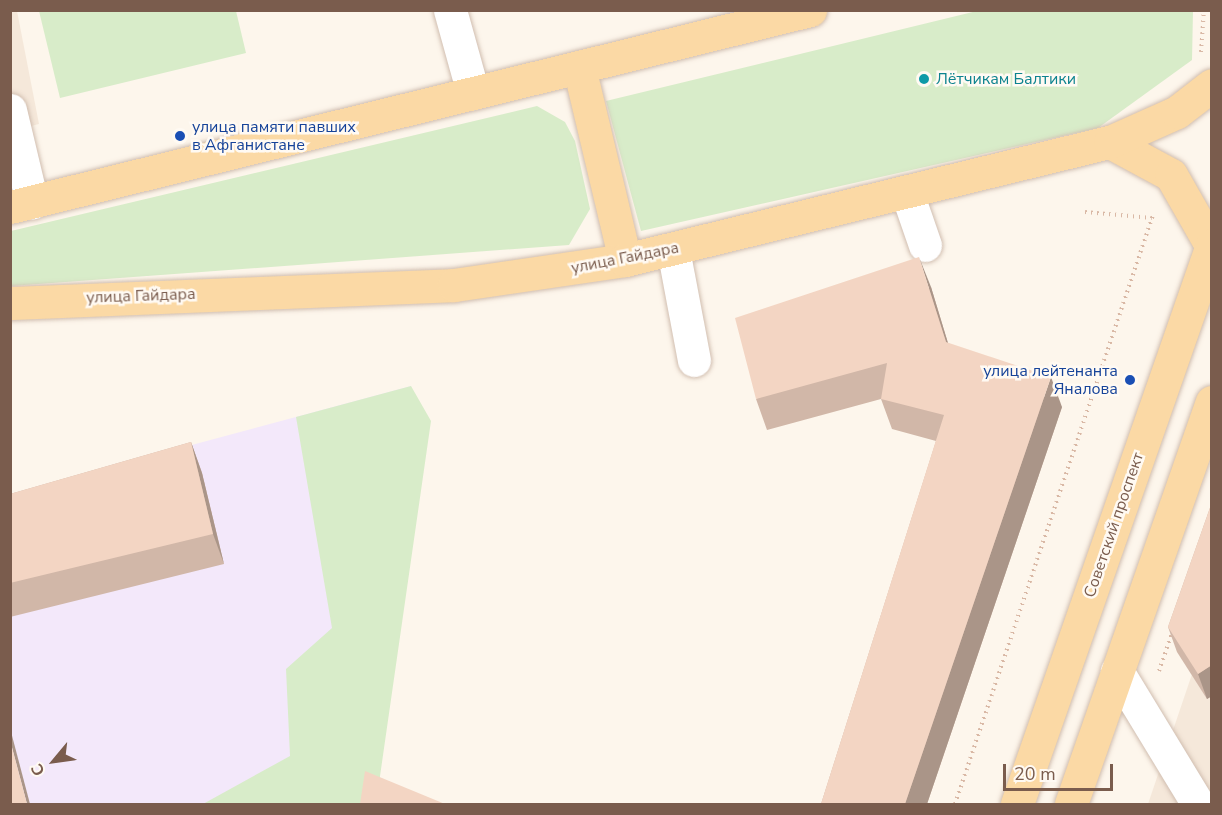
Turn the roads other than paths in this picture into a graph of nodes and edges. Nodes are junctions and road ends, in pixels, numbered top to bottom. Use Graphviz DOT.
graph roads {
  1 [pos="450,10"];
  2 [pos="810,10"];
  3 [pos="579,67"];
  4 [pos="1206,74"];
  5 [pos="473,93"];
  6 [pos="10,110"];
  7 [pos="1110,142"];
  8 [pos="907,193"];
  9 [pos="21,205"];
  10 [pos="925,245"];
  11 [pos="1211,245"];
  12 [pos="673,249"];
  13 [pos="625,260"];
  14 [pos="10,303"];
  15 [pos="694,360"];
  16 [pos="1212,402"];
  17 [pos="1117,671"];
  18 [pos="1017,804"];
  19 [pos="1071,804"];
  20 [pos="1198,804"];
  1 -- 5 [label="street"];
  2 -- 3 [label="main road"];
  3 -- 5 [label="main road"];
  3 -- 13 [label="main road"];
  4 -- 7 [label="main road, улица Гайдара"];
  5 -- 9 [label="main road"];
  6 -- 9 [label="street"];
  7 -- 8 [label="main road, улица Гайдара"];
  7 -- 11 [label="main road"];
  8 -- 10 [label="street"];
  8 -- 12 [label="main road, улица Гайдара"];
  11 -- 18 [label="main road, Советский проспект"];
  12 -- 13 [label="main road, улица Гайдара"];
  12 -- 15 [label="street"];
  13 -- 14 [label="main road, улица Гайдара"];
  16 -- 17 [label="main road"];
  17 -- 19 [label="main road"];
  17 -- 20 [label="street"];
}
